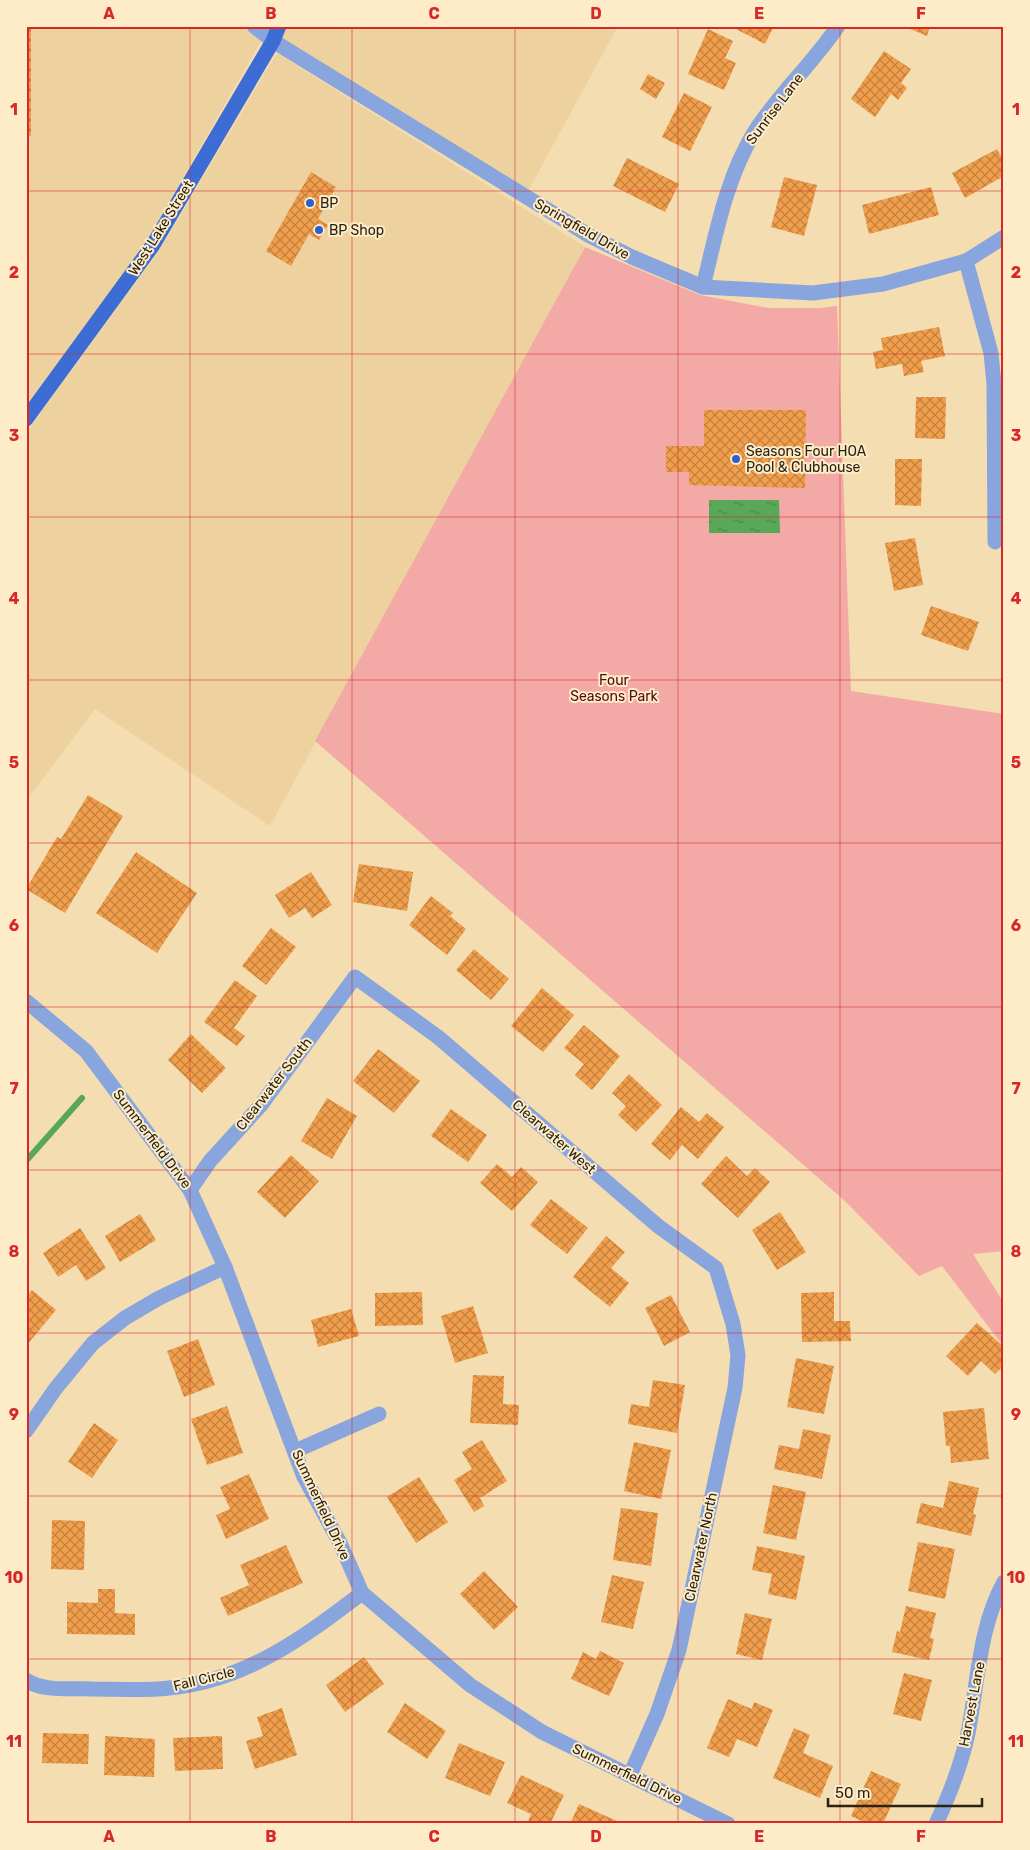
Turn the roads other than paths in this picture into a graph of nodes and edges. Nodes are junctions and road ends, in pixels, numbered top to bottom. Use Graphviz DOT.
graph roads {
  1 [pos="254,26"];
  2 [pos="279,26"];
  3 [pos="838,26"];
  4 [pos="273,41"];
  5 [pos="1004,237"];
  6 [pos="966,261"];
  7 [pos="703,287"];
  8 [pos="26,419"];
  9 [pos="995,542"];
  10 [pos="355,977"];
  11 [pos="26,1001"];
  12 [pos="190,1190"];
  13 [pos="225,1267"];
  14 [pos="730,1312"];
  15 [pos="379,1414"];
  16 [pos="26,1431"];
  17 [pos="295,1451"];
  18 [pos="1004,1582"];
  19 [pos="362,1593"];
  20 [pos="26,1680"];
  21 [pos="630,1775"];
  22 [pos="728,1824"];
  23 [pos="936,1824"];
  1 -- 4 [label="street, Springfield Drive"];
  2 -- 4 [label="main road, West Lake Street"];
  3 -- 7 [label="street, Sunrise Lane"];
  4 -- 7 [label="street, Springfield Drive"];
  4 -- 8 [label="main road, West Lake Street"];
  5 -- 6 [label="street, Springfield Drive"];
  6 -- 7 [label="street, Springfield Drive"];
  6 -- 9 [label="street"];
  10 -- 12 [label="street, Clearwater South"];
  10 -- 14 [label="street, Clearwater West"];
  11 -- 12 [label="street, Summerfield Drive"];
  12 -- 13 [label="street, Summerfield Drive"];
  13 -- 16 [label="street"];
  13 -- 17 [label="street, Summerfield Drive"];
  14 -- 21 [label="street, Clearwater North"];
  15 -- 17 [label="street"];
  17 -- 19 [label="street, Summerfield Drive"];
  18 -- 23 [label="street, Harvest Lane"];
  19 -- 20 [label="street, Fall Circle"];
  19 -- 21 [label="street, Summerfield Drive"];
  21 -- 22 [label="street, Summerfield Drive"];
}
